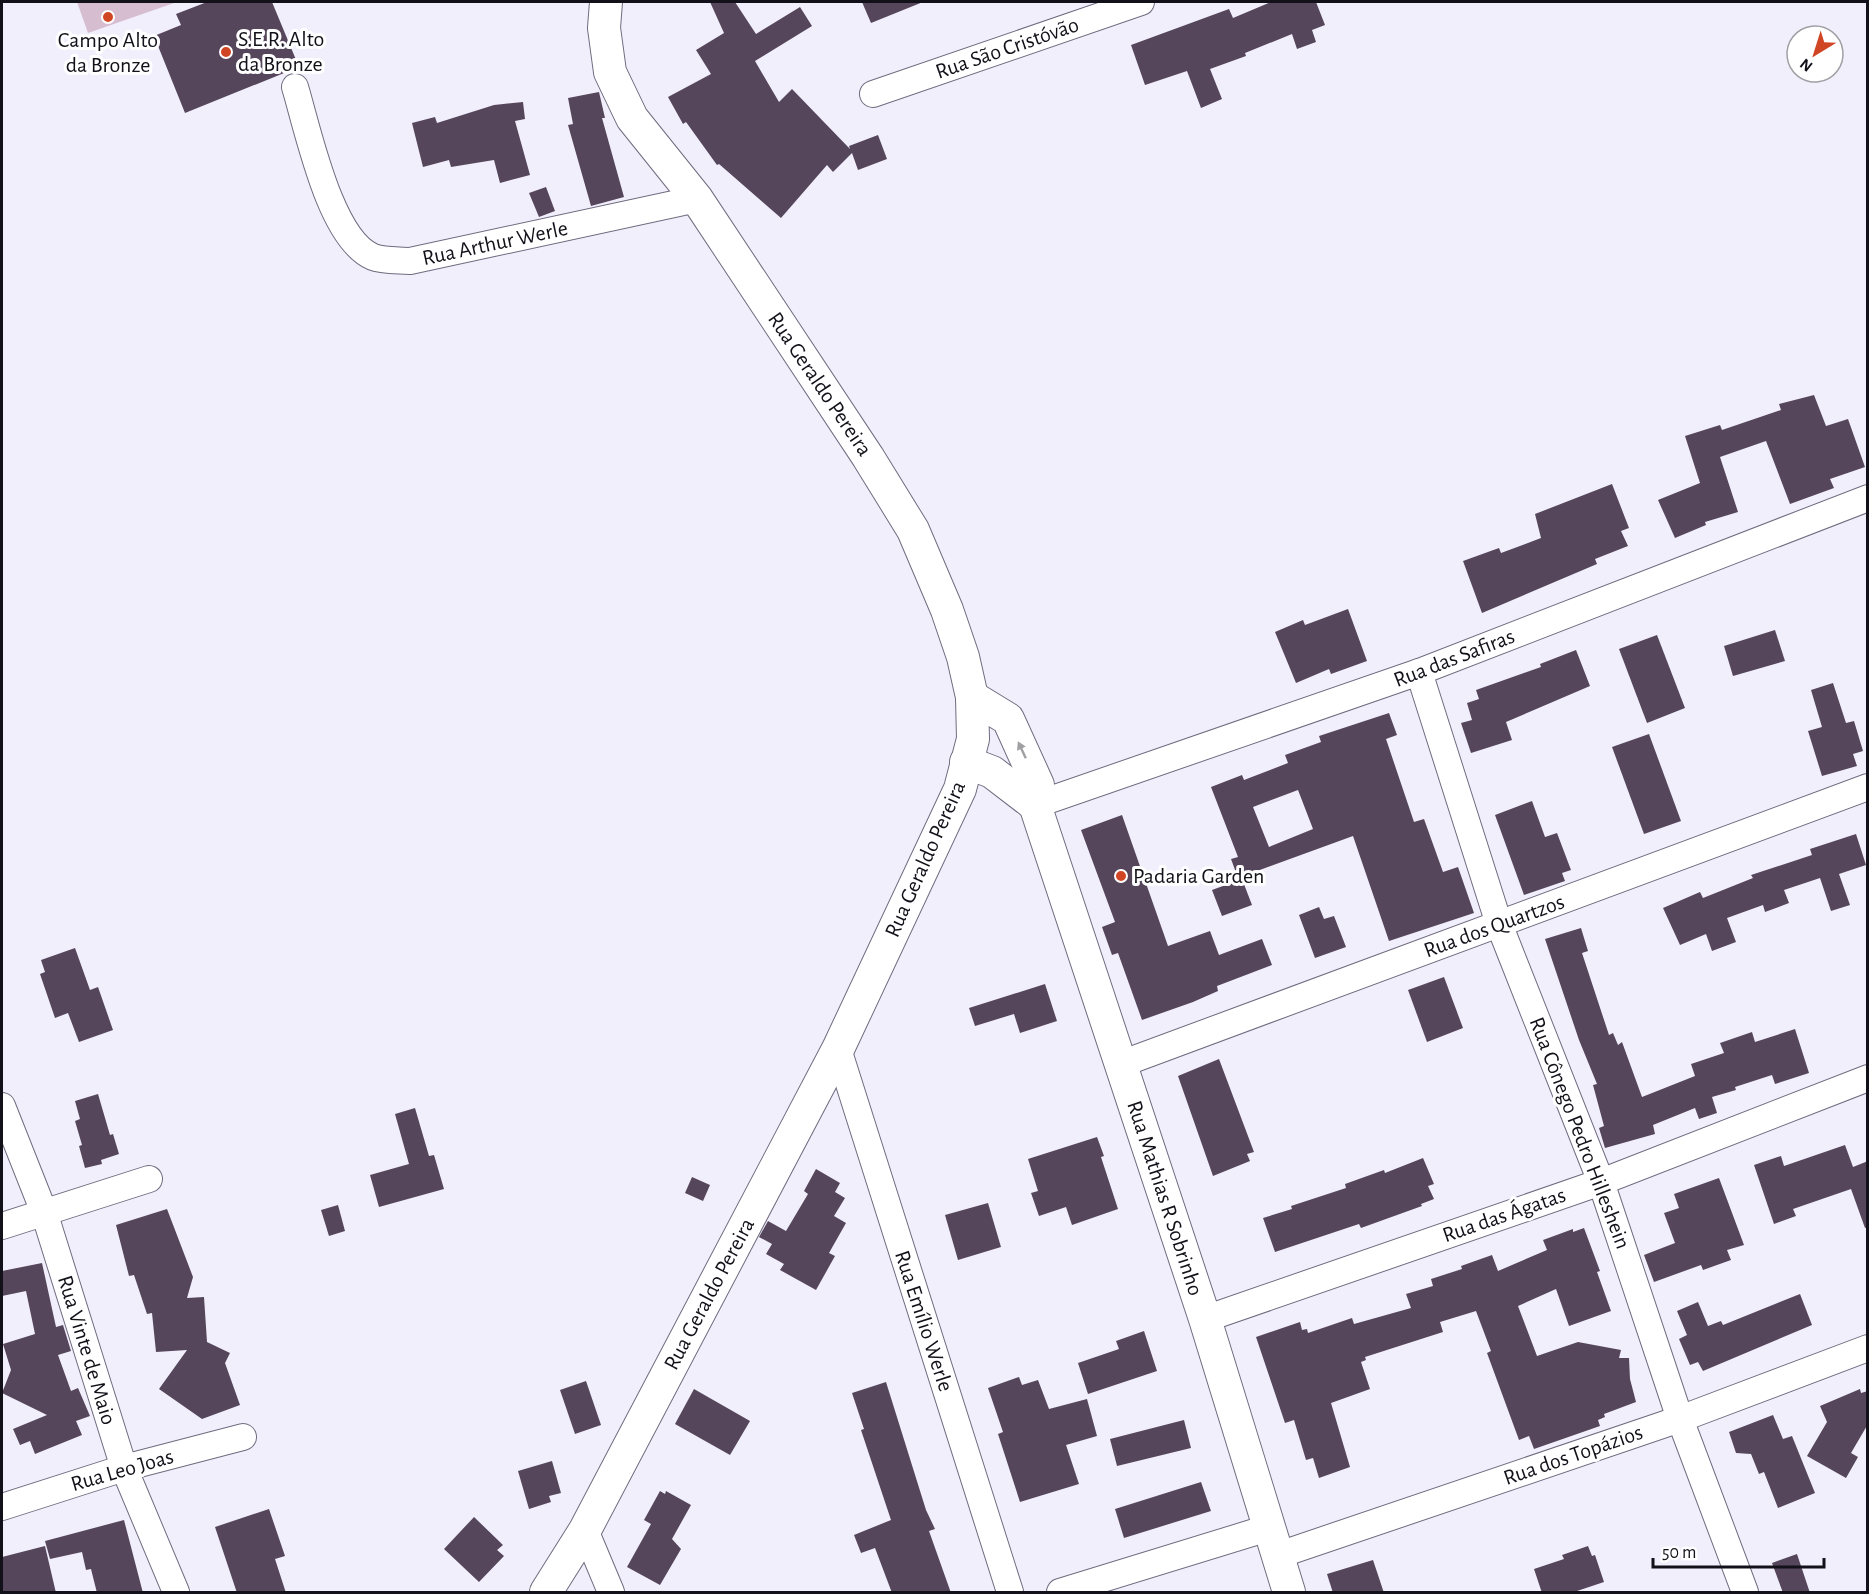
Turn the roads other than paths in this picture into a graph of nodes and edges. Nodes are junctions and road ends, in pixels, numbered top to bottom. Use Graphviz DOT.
graph roads {
  1 [pos="606,2"];
  2 [pos="1141,2"];
  3 [pos="295,87"];
  4 [pos="873,93"];
  5 [pos="697,199"];
  6 [pos="1868,498"];
  7 [pos="1419,672"];
  8 [pos="972,697"];
  9 [pos="966,762"];
  10 [pos="1868,788"];
  11 [pos="1035,805"];
  12 [pos="1499,924"];
  13 [pos="838,1049"];
  14 [pos="1121,1064"];
  15 [pos="1868,1078"];
  16 [pos="2,1106"];
  17 [pos="149,1179"];
  18 [pos="1601,1182"];
  19 [pos="44,1212"];
  20 [pos="2,1226"];
  21 [pos="1205,1319"];
  22 [pos="1868,1348"];
  23 [pos="1680,1419"];
  24 [pos="243,1437"];
  25 [pos="124,1468"];
  26 [pos="2,1507"];
  27 [pos="585,1530"];
  28 [pos="1272,1542"];
  29 [pos="176,1593"];
  30 [pos="546,1593"];
  31 [pos="611,1593"];
  32 [pos="1010,1593"];
  33 [pos="1060,1593"];
  34 [pos="1289,1593"];
  35 [pos="1745,1593"];
  1 -- 5 [label="main road, Rua Geraldo Pereira"];
  2 -- 4 [label="street, Rua São Cristóvão"];
  3 -- 5 [label="street, Rua Arthur Werle"];
  5 -- 8 [label="main road, Rua Geraldo Pereira"];
  6 -- 7 [label="street, Rua das Safiras"];
  7 -- 11 [label="street, Rua das Safiras"];
  7 -- 12 [label="street, Rua Cônego Pedro Hilleshein"];
  8 -- 9 [label="main road, Rua Geraldo Pereira"];
  11 -- 8 [label="main road, Rua Mathias R Sobrinho, one-way"];
  9 -- 11 [label="main road"];
  9 -- 13 [label="main road, Rua Geraldo Pereira"];
  10 -- 12 [label="street, Rua dos Quartzos"];
  11 -- 14 [label="main road, Rua Mathias R Sobrinho"];
  12 -- 14 [label="street, Rua dos Quartzos"];
  12 -- 18 [label="street, Rua Cônego Pedro Hilleshein"];
  13 -- 27 [label="main road, Rua Geraldo Pereira"];
  13 -- 32 [label="street, Rua Emílio Werle"];
  14 -- 21 [label="main road, Rua Mathias R Sobrinho"];
  15 -- 18 [label="street, Rua das Ágatas"];
  16 -- 19 [label="street, Rua Vinte de Maio"];
  17 -- 19 [label="street"];
  18 -- 21 [label="street, Rua das Ágatas"];
  18 -- 23 [label="street, Rua Cônego Pedro Hilleshein"];
  19 -- 20 [label="street"];
  19 -- 25 [label="street, Rua Vinte de Maio"];
  21 -- 28 [label="main road, Rua Mathias R Sobrinho"];
  22 -- 23 [label="street, Rua dos Topázios"];
  23 -- 28 [label="street, Rua dos Topázios"];
  23 -- 35 [label="street, Rua Cônego Pedro Hilleshein"];
  24 -- 25 [label="street, Rua Leo Joas"];
  25 -- 26 [label="street, Rua Leo Joas"];
  25 -- 29 [label="street, Rua Vinte de Maio"];
  27 -- 30 [label="main road, Rua Geraldo Pereira"];
  27 -- 31 [label="street"];
  28 -- 33 [label="street, Rua dos Topázios"];
  28 -- 34 [label="main road, Rua Mathias R Sobrinho"];
}
